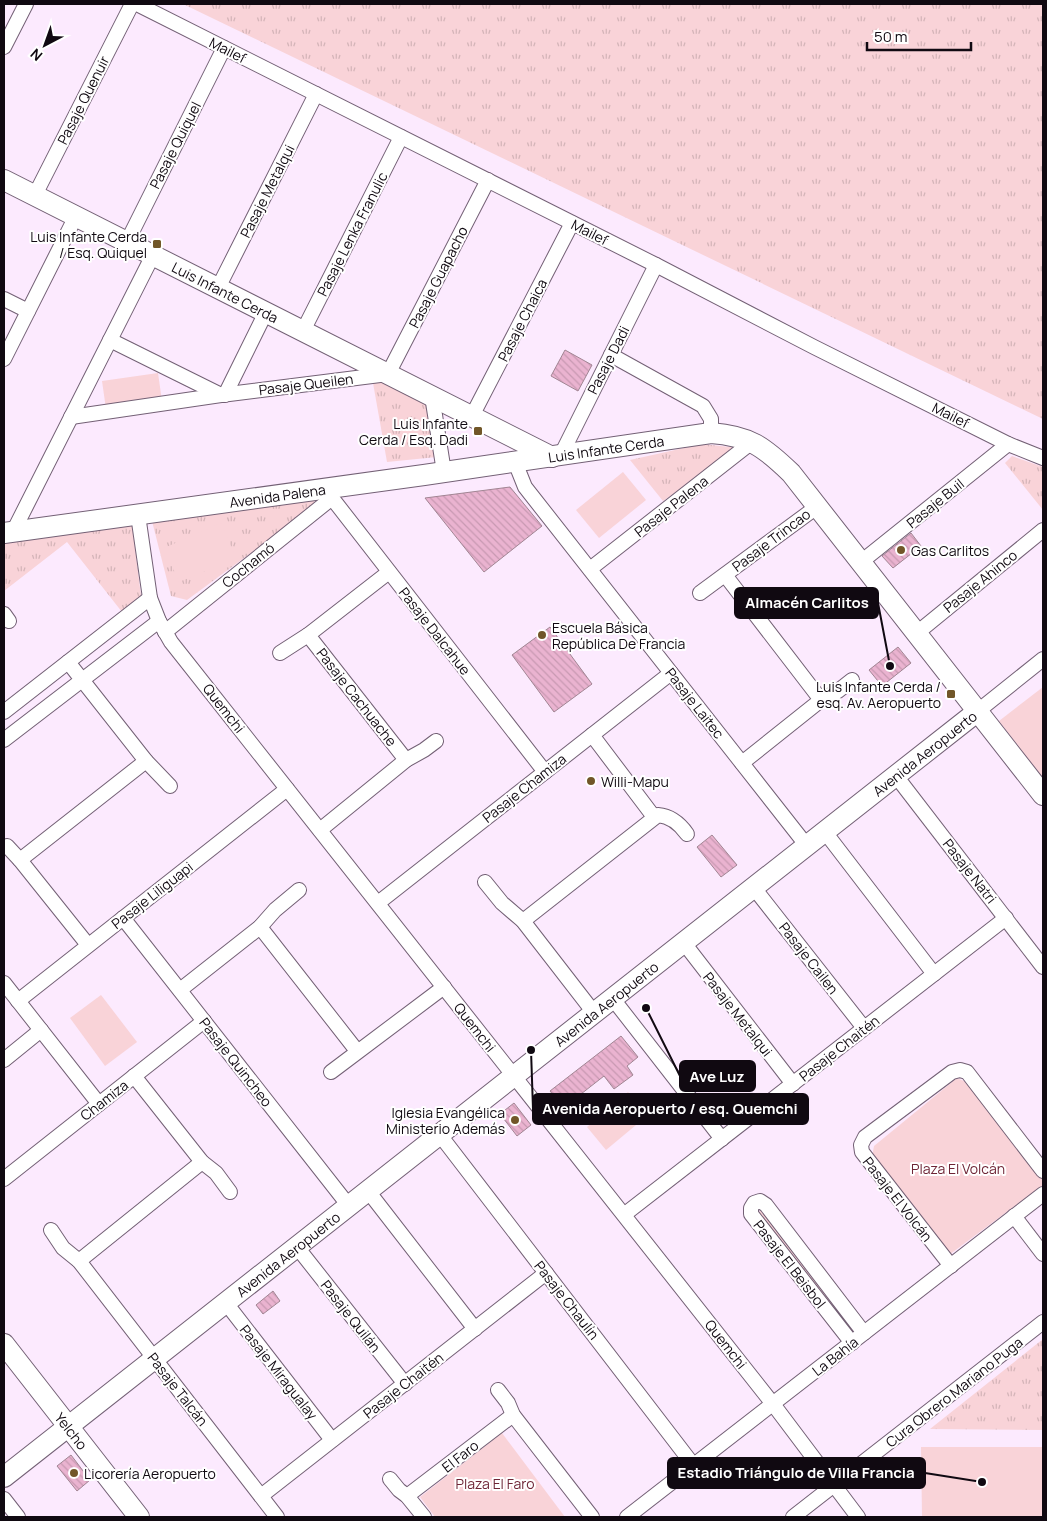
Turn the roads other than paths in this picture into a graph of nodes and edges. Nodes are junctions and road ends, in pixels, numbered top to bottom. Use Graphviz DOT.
graph roads {
  1 [pos="26,4"];
  2 [pos="132,4"];
  3 [pos="137,4"];
  4 [pos="4,47"];
  5 [pos="224,48"];
  6 [pos="316,94"];
  7 [pos="402,137"];
  8 [pos="4,180"];
  9 [pos="488,180"];
  10 [pos="35,195"];
  11 [pos="76,216"];
  12 [pos="572,223"];
  13 [pos="126,242"];
  14 [pos="153,255"];
  15 [pos="656,265"];
  16 [pos="218,288"];
  17 [pos="4,299"];
  18 [pos="28,311"];
  19 [pos="266,312"];
  20 [pos="303,331"];
  21 [pos="110,340"];
  22 [pos="611,354"];
  23 [pos="4,358"];
  24 [pos="388,374"];
  25 [pos="223,395"];
  26 [pos="432,396"];
  27 [pos="472,416"];
  28 [pos="71,417"];
  29 [pos="711,433"];
  30 [pos="752,442"];
  31 [pos="1008,444"];
  32 [pos="556,456"];
  33 [pos="1043,458"];
  34 [pos="515,462"];
  35 [pos="444,472"];
  36 [pos="330,493"];
  37 [pos="818,506"];
  38 [pos="138,515"];
  39 [pos="1043,530"];
  40 [pos="8,532"];
  41 [pos="861,562"];
  42 [pos="590,570"];
  43 [pos="389,572"];
  44 [pos="725,575"];
  45 [pos="700,593"];
  46 [pos="150,598"];
  47 [pos="162,626"];
  48 [pos="917,632"];
  49 [pos="308,635"];
  50 [pos="280,653"];
  51 [pos="68,662"];
  52 [pos="1041,665"];
  53 [pos="671,673"];
  54 [pos="82,679"];
  55 [pos="852,680"];
  56 [pos="821,700"];
  57 [pos="978,711"];
  58 [pos="4,712"];
  59 [pos="592,735"];
  60 [pos="4,740"];
  61 [pos="436,741"];
  62 [pos="406,760"];
  63 [pos="146,761"];
  64 [pos="742,763"];
  65 [pos="545,772"];
  66 [pos="896,776"];
  67 [pos="170,786"];
  68 [pos="287,789"];
  69 [pos="1043,795"];
  70 [pos="654,817"];
  71 [pos="320,830"];
  72 [pos="825,832"];
  73 [pos="687,834"];
  74 [pos="7,846"];
  75 [pos="807,846"];
  76 [pos="20,860"];
  77 [pos="485,882"];
  78 [pos="754,888"];
  79 [pos="299,890"];
  80 [pos="378,903"];
  81 [pos="123,918"];
  82 [pos="1006,918"];
  83 [pos="523,921"];
  84 [pos="260,927"];
  85 [pos="684,944"];
  86 [pos="88,945"];
  87 [pos="1043,967"];
  88 [pos="934,974"];
  89 [pos="4,983"];
  90 [pos="444,987"];
  91 [pos="180,990"];
  92 [pos="613,999"];
  93 [pos="18,1001"];
  94 [pos="595,1014"];
  95 [pos="204,1021"];
  96 [pos="864,1028"];
  97 [pos="41,1030"];
  98 [pos="357,1051"];
  99 [pos="4,1060"];
  100 [pos="331,1072"];
  101 [pos="134,1076"];
  102 [pos="515,1077"];
  103 [pos="793,1084"];
  104 [pos="99,1104"];
  105 [pos="440,1135"];
  106 [pos="722,1139"];
  107 [pos="202,1162"];
  108 [pos="1043,1171"];
  109 [pos="4,1179"];
  110 [pos="368,1191"];
  111 [pos="230,1192"];
  112 [pos="1043,1194"];
  113 [pos="349,1206"];
  114 [pos="625,1214"];
  115 [pos="1014,1216"];
  116 [pos="50,1230"];
  117 [pos="297,1247"];
  118 [pos="1043,1254"];
  119 [pos="79,1261"];
  120 [pos="950,1266"];
  121 [pos="546,1273"];
  122 [pos="226,1303"];
  123 [pos="1043,1322"];
  124 [pos="475,1329"];
  125 [pos="864,1333"];
  126 [pos="852,1343"];
  127 [pos="4,1344"];
  128 [pos="154,1359"];
  129 [pos="405,1384"];
  130 [pos="498,1390"];
  131 [pos="773,1404"];
  132 [pos="513,1415"];
  133 [pos="68,1427"];
  134 [pos="332,1440"];
  135 [pos="694,1466"];
  136 [pos="4,1477"];
  137 [pos="390,1479"];
  138 [pos="834,1485"];
  139 [pos="261,1496"];
  140 [pos="408,1496"];
  141 [pos="4,1500"];
  142 [pos="18,1517"];
  143 [pos="139,1517"];
  144 [pos="277,1517"];
  145 [pos="424,1517"];
  146 [pos="592,1517"];
  147 [pos="627,1517"];
  148 [pos="793,1517"];
  149 [pos="858,1517"];
  1 -- 4 [label="street"];
  2 -- 10 [label="street, Pasaje Quenuir"];
  3 -- 5 [label="street, Mailef"];
  5 -- 6 [label="street, Mailef"];
  5 -- 13 [label="street, Pasaje Quiquel"];
  6 -- 7 [label="street, Mailef"];
  6 -- 16 [label="street, Pasaje Metalqui"];
  7 -- 9 [label="street, Mailef"];
  7 -- 20 [label="street, Pasaje Lenka Franulic"];
  8 -- 10 [label="street, Luis Infante Cerda"];
  9 -- 12 [label="street, Mailef"];
  9 -- 24 [label="street, Pasaje Guapacho"];
  10 -- 11 [label="street, Luis Infante Cerda"];
  11 -- 13 [label="street, Luis Infante Cerda"];
  11 -- 18 [label="street"];
  12 -- 15 [label="street, Mailef"];
  12 -- 27 [label="street, Pasaje Chaica"];
  13 -- 14 [label="street, Luis Infante Cerda"];
  14 -- 16 [label="street, Luis Infante Cerda"];
  14 -- 21 [label="street"];
  15 -- 22 [label="street, Pasaje Dadi"];
  15 -- 31 [label="street, Mailef"];
  16 -- 19 [label="street, Luis Infante Cerda"];
  17 -- 18 [label="street"];
  18 -- 23 [label="street"];
  19 -- 20 [label="street, Luis Infante Cerda"];
  19 -- 25 [label="street"];
  20 -- 24 [label="street, Luis Infante Cerda"];
  21 -- 25 [label="street"];
  21 -- 28 [label="street"];
  22 -- 29 [label="street"];
  22 -- 32 [label="street, Pasaje Dadi"];
  24 -- 25 [label="street, Pasaje Queilen"];
  24 -- 26 [label="street, Luis Infante Cerda"];
  25 -- 28 [label="street, Pasaje Queilen"];
  26 -- 27 [label="street, Luis Infante Cerda"];
  26 -- 35 [label="street"];
  27 -- 32 [label="street, Luis Infante Cerda"];
  28 -- 40 [label="street"];
  29 -- 30 [label="street, Luis Infante Cerda"];
  29 -- 32 [label="street, Luis Infante Cerda"];
  30 -- 37 [label="street, Luis Infante Cerda"];
  30 -- 42 [label="street, Pasaje Palena"];
  31 -- 33 [label="street, Mailef"];
  31 -- 41 [label="street, Pasaje Buil"];
  32 -- 34 [label="street, Avenida Palena"];
  34 -- 35 [label="street, Avenida Palena"];
  34 -- 42 [label="street, Pasaje Laitec"];
  35 -- 36 [label="street, Avenida Palena"];
  36 -- 38 [label="street, Avenida Palena"];
  36 -- 43 [label="street, Pasaje Dalcahue"];
  36 -- 47 [label="street, Cochamó"];
  37 -- 41 [label="street, Luis Infante Cerda"];
  37 -- 44 [label="street, Pasaje Trincao"];
  38 -- 40 [label="street, Avenida Palena"];
  38 -- 46 [label="street, Quemchi"];
  39 -- 48 [label="street, Pasaje Ahinco"];
  41 -- 48 [label="street, Luis Infante Cerda"];
  42 -- 53 [label="street, Pasaje Laitec"];
  43 -- 49 [label="street, Pasaje Cachuache"];
  43 -- 65 [label="street, Pasaje Dalcahue"];
  44 -- 45 [label="street, Pasaje Trincao"];
  44 -- 56 [label="street, Pasaje Trincao"];
  46 -- 47 [label="street, Quemchi"];
  46 -- 51 [label="street"];
  47 -- 54 [label="street, Cochamó"];
  47 -- 68 [label="street, Quemchi"];
  48 -- 57 [label="street, Luis Infante Cerda"];
  49 -- 50 [label="street, Pasaje Cachuache"];
  49 -- 62 [label="street, Pasaje Cachuache"];
  51 -- 54 [label="street"];
  51 -- 58 [label="street"];
  52 -- 57 [label="street, Avenida Aeropuerto"];
  53 -- 59 [label="street, Pasaje Chamiza"];
  53 -- 64 [label="street, Pasaje Laitec"];
  54 -- 60 [label="street, Cochamó"];
  54 -- 63 [label="street"];
  55 -- 56 [label="street"];
  56 -- 64 [label="street"];
  57 -- 66 [label="street, Avenida Aeropuerto"];
  57 -- 69 [label="street, Luis Infante Cerda"];
  59 -- 65 [label="street, Pasaje Chamiza"];
  59 -- 70 [label="street"];
  61 -- 62 [label="street, Pasaje Cachuache"];
  62 -- 71 [label="street, Pasaje Cachuache"];
  63 -- 67 [label="street"];
  63 -- 76 [label="street"];
  64 -- 75 [label="street, Pasaje Laitec"];
  65 -- 80 [label="street, Pasaje Chamiza"];
  66 -- 72 [label="street, Avenida Aeropuerto"];
  66 -- 82 [label="street, Pasaje Natri"];
  68 -- 71 [label="street, Quemchi"];
  68 -- 81 [label="street, Pasaje Liliguapi"];
  70 -- 73 [label="street"];
  70 -- 83 [label="street"];
  71 -- 80 [label="street, Quemchi"];
  72 -- 75 [label="street, Avenida Aeropuerto"];
  72 -- 88 [label="street"];
  74 -- 76 [label="street"];
  75 -- 78 [label="street, Avenida Aeropuerto"];
  76 -- 86 [label="street"];
  77 -- 83 [label="street"];
  78 -- 85 [label="street, Avenida Aeropuerto"];
  78 -- 96 [label="street, Pasaje Cailen"];
  79 -- 84 [label="street"];
  80 -- 90 [label="street, Quemchi"];
  81 -- 86 [label="street, Pasaje Liliguapi"];
  81 -- 91 [label="street, Pasaje Quincheo"];
  82 -- 87 [label="street, Pasaje Natri"];
  82 -- 88 [label="street, Pasaje Chaitén"];
  83 -- 94 [label="street"];
  84 -- 91 [label="street"];
  84 -- 98 [label="street"];
  85 -- 92 [label="street, Avenida Aeropuerto"];
  85 -- 103 [label="street, Pasaje Metalqui"];
  86 -- 93 [label="street, Pasaje Liliguapi"];
  88 -- 96 [label="street, Pasaje Chaitén"];
  89 -- 93 [label="street"];
  90 -- 98 [label="street"];
  90 -- 102 [label="street, Quemchi"];
  91 -- 95 [label="street, Pasaje Quincheo"];
  92 -- 94 [label="street, Avenida Aeropuerto"];
  92 -- 106 [label="street"];
  93 -- 97 [label="street"];
  94 -- 102 [label="street, Avenida Aeropuerto"];
  95 -- 101 [label="street, Chamiza"];
  95 -- 113 [label="street, Pasaje Quincheo"];
  96 -- 103 [label="street, Pasaje Chaitén"];
  97 -- 99 [label="street"];
  97 -- 104 [label="street"];
  98 -- 100 [label="street"];
  101 -- 104 [label="street, Chamiza"];
  101 -- 107 [label="street"];
  102 -- 105 [label="street, Avenida Aeropuerto"];
  102 -- 114 [label="street, Quemchi"];
  103 -- 106 [label="street, Pasaje Chaitén"];
  104 -- 109 [label="street, Chamiza"];
  105 -- 110 [label="street, Avenida Aeropuerto"];
  105 -- 121 [label="street, Pasaje Chaulín"];
  106 -- 114 [label="street, Pasaje Chaitén"];
  107 -- 111 [label="street"];
  107 -- 119 [label="street"];
  108 -- 120 [label="street, Pasaje El Volcán"];
  110 -- 113 [label="street, Avenida Aeropuerto"];
  110 -- 124 [label="street"];
  112 -- 115 [label="street, La Bahía"];
  113 -- 117 [label="street, Avenida Aeropuerto"];
  114 -- 131 [label="street, Quemchi"];
  115 -- 118 [label="street"];
  115 -- 120 [label="street, La Bahía"];
  116 -- 119 [label="street, Pasaje Talcán"];
  117 -- 122 [label="street, Avenida Aeropuerto"];
  117 -- 129 [label="street, Pasaje Quilán"];
  119 -- 128 [label="street, Pasaje Talcán"];
  120 -- 125 [label="street, La Bahía"];
  121 -- 124 [label="street, Pasaje Chaitén"];
  121 -- 135 [label="street, Pasaje Chaulín"];
  122 -- 128 [label="street, Avenida Aeropuerto"];
  122 -- 134 [label="street, Pasaje Miragualay"];
  123 -- 138 [label="street, Cura Obrero Mariano Puga"];
  124 -- 129 [label="street, Pasaje Chaitén"];
  125 -- 126 [label="street, La Bahía"];
  125 -- 126 [label="street, Pasaje El Beisbol"];
  126 -- 131 [label="street, La Bahía"];
  127 -- 133 [label="street, Yelcho"];
  128 -- 133 [label="street, Avenida Aeropuerto"];
  128 -- 139 [label="street, Pasaje Talcán"];
  129 -- 134 [label="street, Pasaje Chaitén"];
  130 -- 132 [label="street"];
  131 -- 135 [label="street, La Bahía"];
  131 -- 138 [label="street, Quemchi"];
  132 -- 140 [label="street, El Faro"];
  132 -- 146 [label="street"];
  133 -- 136 [label="street, Avenida Aeropuerto"];
  133 -- 143 [label="street, Yelcho"];
  134 -- 139 [label="street, Pasaje Chaitén"];
  135 -- 147 [label="street, La Bahía"];
  137 -- 140 [label="street"];
  138 -- 148 [label="street, Cura Obrero Mariano Puga"];
  138 -- 149 [label="street, Quemchi"];
  139 -- 144 [label="street, Pasaje Talcán"];
  140 -- 145 [label="street"];
  141 -- 142 [label="street"];
}
